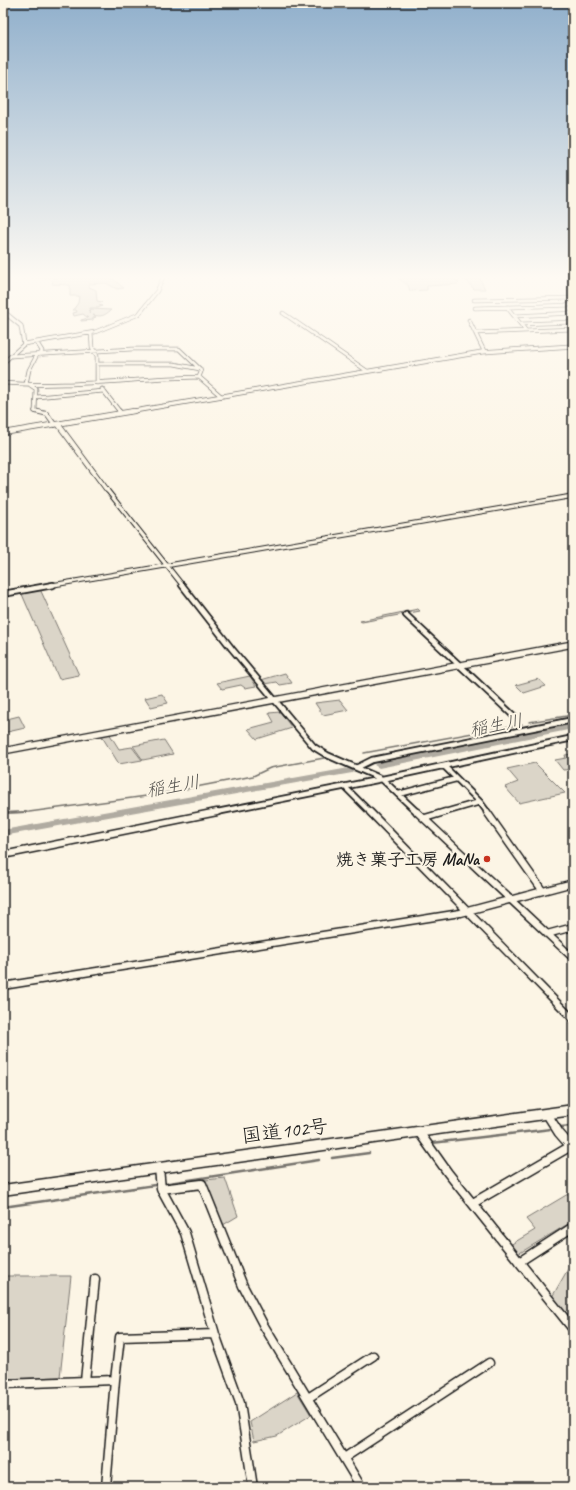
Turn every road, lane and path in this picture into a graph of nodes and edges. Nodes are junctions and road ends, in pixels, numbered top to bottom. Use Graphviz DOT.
graph roads {
  1 [pos="21,347"];
  2 [pos="39,347"];
  3 [pos="92,347"];
  4 [pos="332,347"];
  5 [pos="481,347"];
  6 [pos="565,347"];
  7 [pos="95,351"];
  8 [pos="484,352"];
  9 [pos="39,355"];
  10 [pos="11,356"];
  11 [pos="3,363"];
  12 [pos="98,364"];
  13 [pos="200,368"];
  14 [pos="367,371"];
  15 [pos="199,377"];
  16 [pos="3,383"];
  17 [pos="26,384"];
  18 [pos="97,384"];
  19 [pos="30,385"];
  20 [pos="104,391"];
  21 [pos="221,396"];
  22 [pos="36,397"];
  23 [pos="121,413"];
  24 [pos="56,424"];
  25 [pos="3,433"];
  26 [pos="107,490"];
  27 [pos="573,496"];
  28 [pos="167,566"];
  29 [pos="3,594"];
  30 [pos="406,615"];
  31 [pos="573,644"];
  32 [pos="460,666"];
  33 [pos="275,700"];
  34 [pos="516,718"];
  35 [pos="573,720"];
  36 [pos="573,738"];
  37 [pos="3,751"];
  38 [pos="444,766"];
  39 [pos="358,767"];
  40 [pos="382,779"];
  41 [pos="456,779"];
  42 [pos="345,786"];
  43 [pos="399,794"];
  44 [pos="480,802"];
  45 [pos="424,818"];
  46 [pos="3,855"];
  47 [pos="573,883"];
  48 [pos="542,890"];
  49 [pos="510,899"];
  50 [pos="468,911"];
  51 [pos="573,927"];
  52 [pos="547,934"];
  53 [pos="573,958"];
  54 [pos="3,986"];
  55 [pos="573,1018"];
  56 [pos="573,1110"];
  57 [pos="547,1114"];
  58 [pos="420,1132"];
  59 [pos="572,1147"];
  60 [pos="159,1167"];
  61 [pos="161,1189"];
  62 [pos="3,1190"];
  63 [pos="473,1203"];
  64 [pos="573,1227"];
  65 [pos="519,1262"];
  66 [pos="95,1279"];
  67 [pos="573,1329"];
  68 [pos="215,1334"];
  69 [pos="373,1356"];
  70 [pos="488,1363"];
  71 [pos="115,1380"];
  72 [pos="85,1381"];
  73 [pos="3,1384"];
  74 [pos="308,1398"];
  75 [pos="344,1458"];
  76 [pos="106,1487"];
  77 [pos="253,1487"];
  78 [pos="361,1487"];
  1 -- 10 [label="street"];
  2 -- 9 [label="street"];
  3 -- 7 [label="street"];
  4 -- 14 [label="street"];
  5 -- 8 [label="street"];
  6 -- 8 [label="street"];
  7 -- 9 [label="street"];
  7 -- 12 [label="street"];
  7 -- 13 [label="street"];
  8 -- 14 [label="street"];
  9 -- 10 [label="street"];
  9 -- 17 [label="street"];
  10 -- 11 [label="street"];
  12 -- 13 [label="street"];
  12 -- 18 [label="street"];
  13 -- 15 [label="street"];
  14 -- 21 [label="street"];
  15 -- 18 [label="street"];
  15 -- 21 [label="street"];
  16 -- 17 [label="street"];
  17 -- 19 [label="street"];
  18 -- 19 [label="street"];
  18 -- 20 [label="street"];
  19 -- 22 [label="street"];
  20 -- 22 [label="street"];
  20 -- 23 [label="street"];
  21 -- 23 [label="street"];
  22 -- 24 [label="street"];
  23 -- 24 [label="street"];
  24 -- 25 [label="street"];
  24 -- 26 [label="street"];
  26 -- 28 [label="street"];
  27 -- 28 [label="street"];
  28 -- 29 [label="street"];
  28 -- 33 [label="street"];
  30 -- 32 [label="street"];
  31 -- 32 [label="street"];
  32 -- 33 [label="street"];
  32 -- 34 [label="street"];
  33 -- 37 [label="street"];
  33 -- 39 [label="street"];
  35 -- 39 [label="street"];
  36 -- 38 [label="street"];
  38 -- 40 [label="street"];
  38 -- 41 [label="street"];
  39 -- 40 [label="street"];
  40 -- 42 [label="street"];
  40 -- 43 [label="street"];
  41 -- 43 [label="street"];
  41 -- 44 [label="street"];
  42 -- 46 [label="street"];
  42 -- 50 [label="street"];
  43 -- 45 [label="street"];
  44 -- 45 [label="street"];
  44 -- 48 [label="street"];
  45 -- 49 [label="street"];
  47 -- 48 [label="street"];
  48 -- 49 [label="street"];
  49 -- 50 [label="street"];
  49 -- 52 [label="street"];
  50 -- 54 [label="street"];
  50 -- 55 [label="street"];
  51 -- 52 [label="street"];
  52 -- 53 [label="street"];
  56 -- 57 [label="highway, 国道102号"];
  57 -- 58 [label="highway, 国道102号"];
  57 -- 59 [label="street"];
  58 -- 60 [label="highway, 国道102号"];
  58 -- 63 [label="street"];
  59 -- 63 [label="street"];
  60 -- 61 [label="street"];
  60 -- 62 [label="highway, 国道102号"];
  61 -- 68 [label="street"];
  61 -- 74 [label="street"];
  63 -- 65 [label="street"];
  64 -- 65 [label="street"];
  65 -- 67 [label="street"];
  66 -- 72 [label="street"];
  68 -- 71 [label="street"];
  68 -- 77 [label="street"];
  69 -- 74 [label="street"];
  70 -- 75 [label="street"];
  71 -- 72 [label="street"];
  71 -- 76 [label="street"];
  72 -- 73 [label="street"];
  74 -- 75 [label="street"];
  75 -- 78 [label="street"];
}
